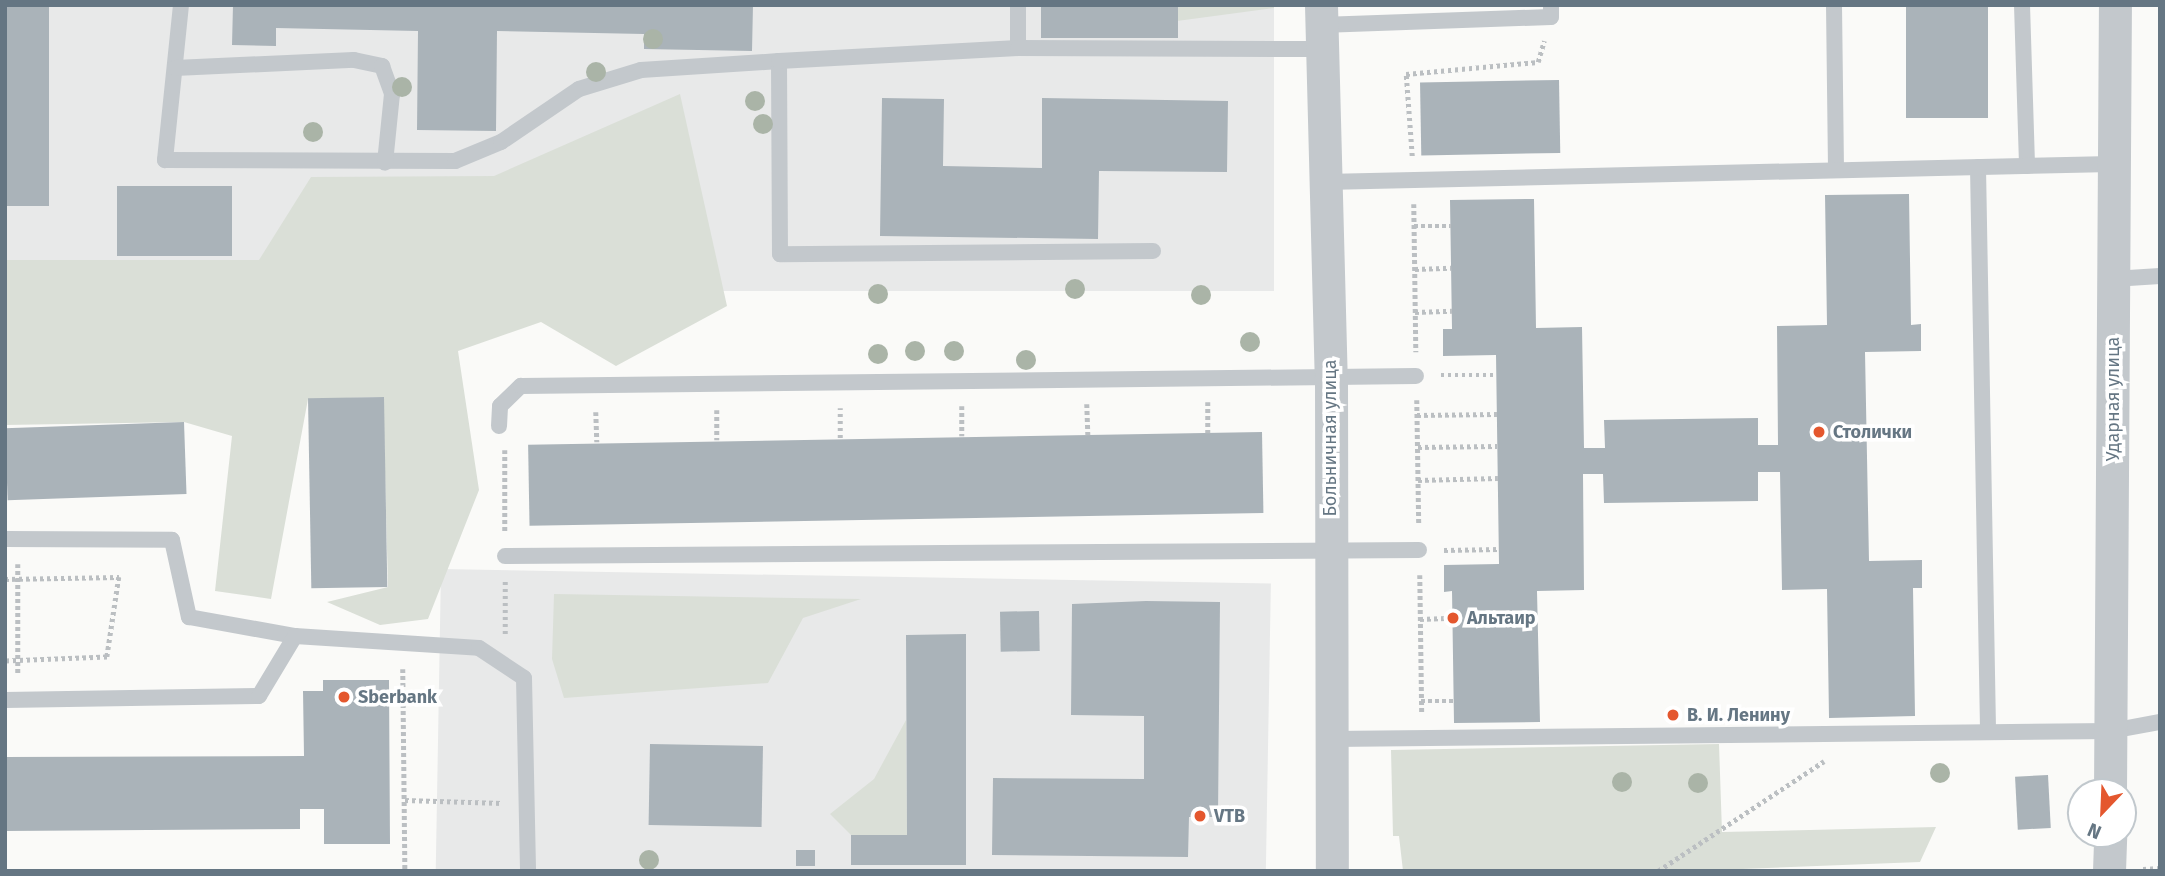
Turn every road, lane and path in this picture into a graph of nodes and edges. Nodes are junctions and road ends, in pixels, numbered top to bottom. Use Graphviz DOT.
graph roads {
  1 [pos="181,5"];
  2 [pos="1018,5"];
  3 [pos="1834,5"];
  4 [pos="2022,5"];
  5 [pos="2115,5"];
  6 [pos="1551,11"];
  7 [pos="1321,26"];
  8 [pos="1018,48"];
  9 [pos="779,61"];
  10 [pos="175,68"];
  11 [pos="385,163"];
  12 [pos="2112,164"];
  13 [pos="2027,166"];
  14 [pos="1978,167"];
  15 [pos="1836,168"];
  16 [pos="1413,179"];
  17 [pos="1325,182"];
  18 [pos="1414,226"];
  19 [pos="1451,226"];
  20 [pos="1153,251"];
  21 [pos="1451,268"];
  22 [pos="1415,269"];
  23 [pos="2160,276"];
  24 [pos="2113,279"];
  25 [pos="1452,311"];
  26 [pos="1415,312"];
  27 [pos="1496,375"];
  28 [pos="1331,376"];
  29 [pos="1416,376"];
  30 [pos="1497,414"];
  31 [pos="1417,415"];
  32 [pos="499,426"];
  33 [pos="1497,446"];
  34 [pos="1418,447"];
  35 [pos="1498,478"];
  36 [pos="1418,480"];
  37 [pos="5,539"];
  38 [pos="1499,549"];
  39 [pos="1419,550"];
  40 [pos="1330,553"];
  41 [pos="18,556"];
  42 [pos="505,556"];
  43 [pos="5,579"];
  44 [pos="18,579"];
  45 [pos="1453,618"];
  46 [pos="1420,619"];
  47 [pos="295,636"];
  48 [pos="403,643"];
  49 [pos="505,660"];
  50 [pos="18,661"];
  51 [pos="5,662"];
  52 [pos="12,700"];
  53 [pos="1421,701"];
  54 [pos="1454,701"];
  55 [pos="2160,722"];
  56 [pos="1988,731"];
  57 [pos="2111,731"];
  58 [pos="1867,733"];
  59 [pos="1422,738"];
  60 [pos="1332,739"];
  61 [pos="2110,778"];
  62 [pos="405,800"];
  63 [pos="526,803"];
  64 [pos="2109,848"];
  65 [pos="405,871"];
  66 [pos="528,871"];
  67 [pos="1332,871"];
  68 [pos="1658,871"];
  69 [pos="2109,871"];
  1 -- 10 [label="lane"];
  2 -- 8 [label="lane"];
  3 -- 15 [label="lane"];
  4 -- 13 [label="lane"];
  5 -- 12 [label="street, Ударная улица"];
  6 -- 7 [label="lane"];
  6 -- 16 [label="path"];
  7 -- 8 [label="lane"];
  7 -- 17 [label="street, Больничная улица"];
  8 -- 9 [label="lane"];
  9 -- 11 [label="lane"];
  9 -- 20 [label="lane"];
  10 -- 11 [label="lane"];
  10 -- 11 [label="lane"];
  12 -- 13 [label="lane"];
  12 -- 24 [label="street, Ударная улица"];
  13 -- 14 [label="lane"];
  14 -- 15 [label="lane"];
  14 -- 56 [label="lane"];
  15 -- 16 [label="lane"];
  16 -- 17 [label="lane"];
  16 -- 18 [label="path"];
  17 -- 28 [label="street, Больничная улица"];
  18 -- 19 [label="path"];
  18 -- 22 [label="path"];
  21 -- 22 [label="path"];
  22 -- 26 [label="path"];
  23 -- 24 [label="lane"];
  24 -- 57 [label="street, Ударная улица"];
  25 -- 26 [label="path"];
  26 -- 29 [label="path"];
  27 -- 29 [label="path"];
  28 -- 29 [label="lane"];
  28 -- 32 [label="lane"];
  28 -- 40 [label="street, Больничная улица"];
  29 -- 31 [label="path"];
  30 -- 31 [label="path"];
  31 -- 34 [label="path"];
  32 -- 42 [label="path"];
  33 -- 34 [label="path"];
  34 -- 36 [label="path"];
  35 -- 36 [label="path"];
  36 -- 39 [label="path"];
  37 -- 47 [label="lane"];
  38 -- 39 [label="path"];
  39 -- 40 [label="lane"];
  39 -- 46 [label="path"];
  40 -- 42 [label="lane"];
  40 -- 60 [label="street, Больничная улица"];
  41 -- 44 [label="path"];
  42 -- 49 [label="path"];
  43 -- 44 [label="path"];
  44 -- 50 [label="path"];
  44 -- 50 [label="path"];
  45 -- 46 [label="path"];
  46 -- 53 [label="path"];
  47 -- 48 [label="lane"];
  47 -- 52 [label="lane"];
  48 -- 49 [label="lane"];
  48 -- 62 [label="path"];
  49 -- 63 [label="lane"];
  50 -- 51 [label="path"];
  50 -- 52 [label="path"];
  53 -- 54 [label="path"];
  53 -- 59 [label="path"];
  55 -- 57 [label="lane"];
  56 -- 57 [label="lane"];
  56 -- 58 [label="lane"];
  57 -- 61 [label="street, Ударная улица"];
  58 -- 59 [label="lane"];
  58 -- 68 [label="path"];
  59 -- 60 [label="lane"];
  60 -- 67 [label="street, Больничная улица"];
  62 -- 63 [label="path"];
  62 -- 65 [label="path"];
  63 -- 66 [label="lane"];
  64 -- 69 [label="street"];
}
